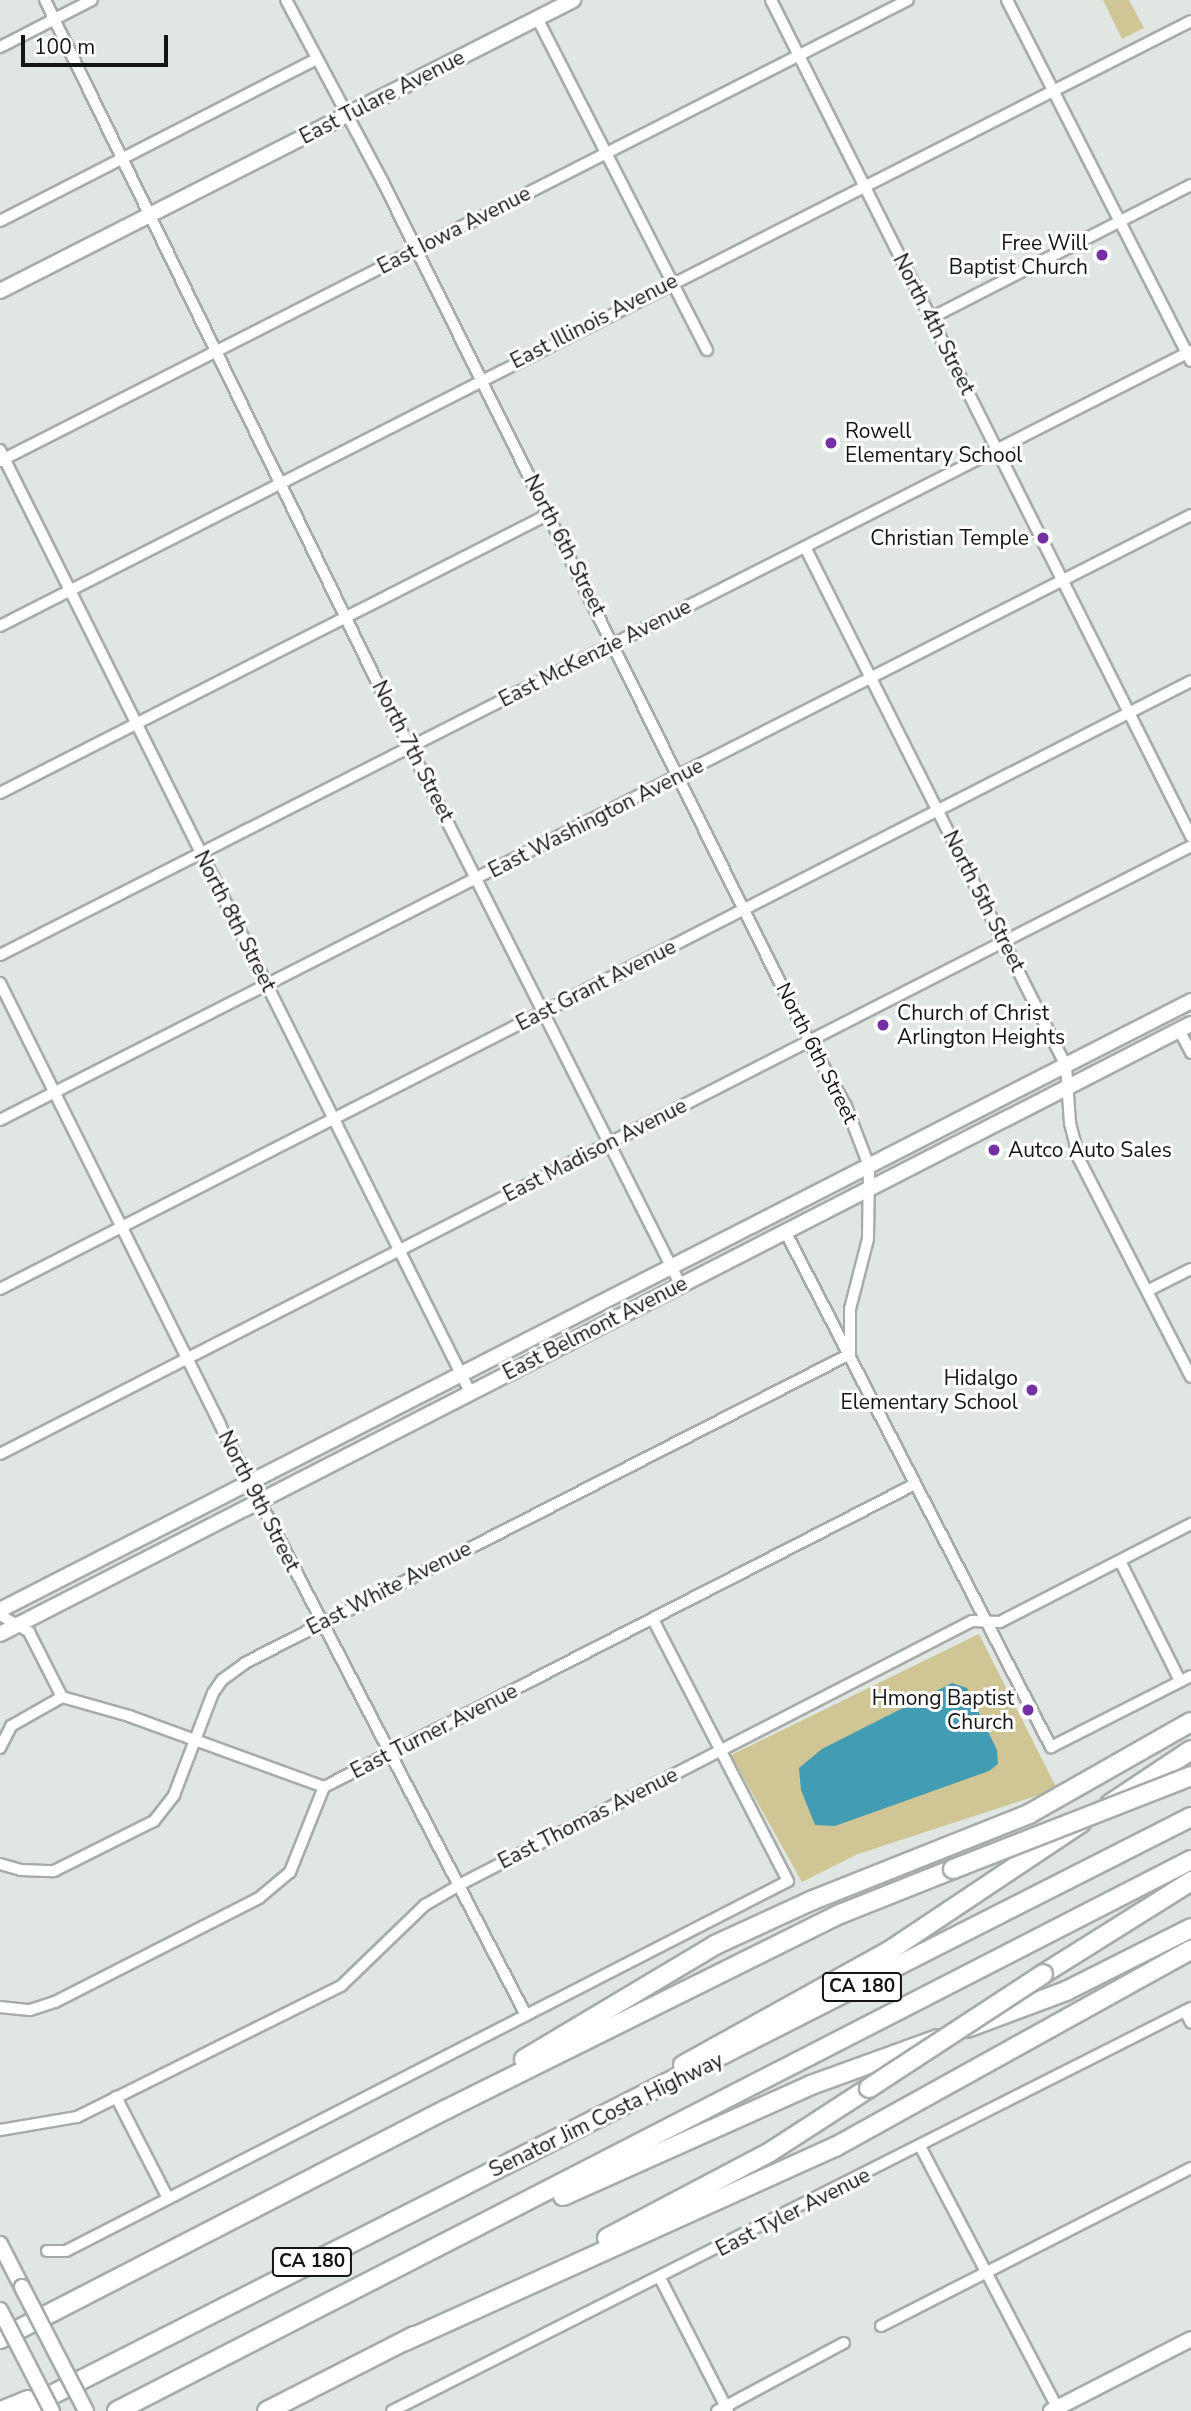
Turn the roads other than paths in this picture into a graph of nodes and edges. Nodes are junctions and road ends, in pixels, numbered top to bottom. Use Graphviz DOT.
graph roads {
  1 [pos="45,0"];
  2 [pos="92,0"];
  3 [pos="286,0"];
  4 [pos="573,0"];
  5 [pos="771,0"];
  6 [pos="908,0"];
  7 [pos="1007,0"];
  8 [pos="537,18"];
  9 [pos="55,19"];
  10 [pos="1191,21"];
  11 [pos="0,47"];
  12 [pos="798,54"];
  13 [pos="316,59"];
  14 [pos="1054,92"];
  15 [pos="346,116"];
  16 [pos="608,152"];
  17 [pos="123,159"];
  18 [pos="1191,185"];
  19 [pos="864,186"];
  20 [pos="151,215"];
  21 [pos="1121,220"];
  22 [pos="0,221"];
  23 [pos="415,250"];
  24 [pos="672,282"];
  25 [pos="0,291"];
  26 [pos="930,318"];
  27 [pos="707,350"];
  28 [pos="214,351"];
  29 [pos="1190,355"];
  30 [pos="480,379"];
  31 [pos="997,449"];
  32 [pos="1,456"];
  33 [pos="279,482"];
  34 [pos="549,514"];
  35 [pos="1191,515"];
  36 [pos="805,547"];
  37 [pos="1063,580"];
  38 [pos="69,591"];
  39 [pos="346,618"];
  40 [pos="0,626"];
  41 [pos="615,643"];
  42 [pos="871,678"];
  43 [pos="1191,681"];
  44 [pos="1129,713"];
  45 [pos="135,723"];
  46 [pos="412,746"];
  47 [pos="680,775"];
  48 [pos="0,793"];
  49 [pos="938,810"];
  50 [pos="1191,836"];
  51 [pos="1191,846"];
  52 [pos="201,853"];
  53 [pos="478,877"];
  54 [pos="745,909"];
  55 [pos="1004,942"];
  56 [pos="0,955"];
  57 [pos="0,983"];
  58 [pos="268,985"];
  59 [pos="1191,1002"];
  60 [pos="544,1011"];
  61 [pos="1185,1027"];
  62 [pos="810,1041"];
  63 [pos="1191,1053"];
  64 [pos="1066,1066"];
  65 [pos="1068,1088"];
  66 [pos="54,1093"];
  67 [pos="334,1119"];
  68 [pos="0,1121"];
  69 [pos="608,1144"];
  70 [pos="869,1166"];
  71 [pos="870,1188"];
  72 [pos="122,1226"];
  73 [pos="785,1231"];
  74 [pos="399,1250"];
  75 [pos="672,1267"];
  76 [pos="1191,1269"];
  77 [pos="680,1284"];
  78 [pos="0,1289"];
  79 [pos="1147,1291"];
  80 [pos="850,1354"];
  81 [pos="189,1358"];
  82 [pos="462,1375"];
  83 [pos="1191,1377"];
  84 [pos="470,1392"];
  85 [pos="0,1454"];
  86 [pos="252,1483"];
  87 [pos="915,1484"];
  88 [pos="261,1500"];
  89 [pos="1191,1524"];
  90 [pos="1120,1561"];
  91 [pos="0,1613"];
  92 [pos="653,1620"];
  93 [pos="986,1621"];
  94 [pos="322,1622"];
  95 [pos="18,1625"];
  96 [pos="0,1634"];
  97 [pos="1191,1676"];
  98 [pos="1180,1681"];
  99 [pos="62,1698"];
  100 [pos="1191,1723"];
  101 [pos="194,1741"];
  102 [pos="0,1748"];
  103 [pos="1191,1750"];
  104 [pos="720,1751"];
  105 [pos="390,1754"];
  106 [pos="1191,1776"];
  107 [pos="324,1787"];
  108 [pos="1191,1817"];
  109 [pos="1191,1860"];
  110 [pos="0,1864"];
  111 [pos="1191,1881"];
  112 [pos="459,1885"];
  113 [pos="1191,1890"];
  114 [pos="1191,1928"];
  115 [pos="1191,1950"];
  116 [pos="1076,1952"];
  117 [pos="0,2007"];
  118 [pos="1188,2009"];
  119 [pos="526,2015"];
  120 [pos="1191,2023"];
  121 [pos="116,2097"];
  122 [pos="447,2109"];
  123 [pos="0,2130"];
  124 [pos="921,2148"];
  125 [pos="531,2150"];
  126 [pos="1191,2168"];
  127 [pos="168,2198"];
  128 [pos="0,2244"];
  129 [pos="47,2251"];
  130 [pos="985,2274"];
  131 [pos="660,2278"];
  132 [pos="375,2280"];
  133 [pos="0,2310"];
  134 [pos="881,2326"];
  135 [pos="0,2339"];
  136 [pos="1191,2339"];
  137 [pos="405,2340"];
  138 [pos="844,2343"];
  139 [pos="93,2373"];
  140 [pos="724,2409"];
  141 [pos="1056,2410"];
  142 [pos="1,2411"];
  143 [pos="20,2411"];
  144 [pos="52,2411"];
  145 [pos="86,2411"];
  146 [pos="117,2411"];
  147 [pos="267,2411"];
  148 [pos="394,2411"];
  1 -- 9 [label="street, North 7th Street"];
  2 -- 9 [label="street"];
  3 -- 13 [label="street, North 6th Street"];
  4 -- 8 [label="main road, East Tulare Avenue"];
  5 -- 12 [label="street, North 4th Street"];
  6 -- 12 [label="street, East Iowa Avenue"];
  7 -- 14 [label="street"];
  8 -- 15 [label="main road, East Tulare Avenue"];
  8 -- 16 [label="street"];
  9 -- 11 [label="street"];
  9 -- 17 [label="street, North 7th Street"];
  10 -- 14 [label="street, East Illinois Avenue"];
  12 -- 16 [label="street, East Iowa Avenue"];
  12 -- 19 [label="street, North 4th Street"];
  13 -- 15 [label="street, North 6th Street"];
  13 -- 17 [label="street"];
  14 -- 19 [label="street, East Illinois Avenue"];
  14 -- 21 [label="street"];
  15 -- 20 [label="main road, East Tulare Avenue"];
  15 -- 23 [label="street, North 6th Street"];
  16 -- 23 [label="street, East Iowa Avenue"];
  16 -- 24 [label="street"];
  17 -- 20 [label="street, North 7th Street"];
  17 -- 22 [label="street"];
  18 -- 21 [label="street"];
  19 -- 24 [label="street, East Illinois Avenue"];
  19 -- 26 [label="street, North 4th Street"];
  20 -- 25 [label="main road, East Tulare Avenue"];
  20 -- 28 [label="street, North 7th Street"];
  21 -- 26 [label="street"];
  21 -- 29 [label="street"];
  23 -- 28 [label="street, East Iowa Avenue"];
  23 -- 30 [label="street, North 6th Street"];
  24 -- 27 [label="street"];
  24 -- 30 [label="street, East Illinois Avenue"];
  26 -- 31 [label="street, North 4th Street"];
  28 -- 32 [label="street, East Iowa Avenue"];
  28 -- 33 [label="street, North 7th Street"];
  29 -- 31 [label="street, East McKenzie Avenue"];
  30 -- 33 [label="street, East Illinois Avenue"];
  30 -- 34 [label="street, North 6th Street"];
  31 -- 36 [label="street, East McKenzie Avenue"];
  31 -- 37 [label="street, North 4th Street"];
  32 -- 38 [label="street, North 8th Street"];
  33 -- 38 [label="street, East Illinois Avenue"];
  33 -- 39 [label="street, North 7th Street"];
  34 -- 39 [label="street"];
  34 -- 41 [label="street, North 6th Street"];
  35 -- 37 [label="street, East Washington Avenue"];
  36 -- 41 [label="street, East McKenzie Avenue"];
  36 -- 42 [label="street, North 5th Street"];
  37 -- 42 [label="street, East Washington Avenue"];
  37 -- 44 [label="street, North 4th Street"];
  38 -- 40 [label="street, East Illinois Avenue"];
  38 -- 45 [label="street, North 8th Street"];
  39 -- 45 [label="street"];
  39 -- 46 [label="street, North 7th Street"];
  41 -- 46 [label="street, East McKenzie Avenue"];
  41 -- 47 [label="street, North 6th Street"];
  42 -- 47 [label="street, East Washington Avenue"];
  42 -- 49 [label="street, North 5th Street"];
  43 -- 44 [label="street, East Grant Avenue"];
  44 -- 49 [label="street, East Grant Avenue"];
  44 -- 50 [label="street, North 4th Street"];
  45 -- 48 [label="street"];
  45 -- 52 [label="street, North 8th Street"];
  46 -- 52 [label="street, East McKenzie Avenue"];
  46 -- 53 [label="street, North 7th Street"];
  47 -- 53 [label="street, East Washington Avenue"];
  47 -- 54 [label="street, North 6th Street"];
  49 -- 54 [label="street, East Grant Avenue"];
  49 -- 55 [label="street, North 5th Street"];
  51 -- 55 [label="street, East Madison Avenue"];
  52 -- 56 [label="street, East McKenzie Avenue"];
  52 -- 58 [label="street, North 8th Street"];
  53 -- 58 [label="street, East Washington Avenue"];
  53 -- 60 [label="street, North 7th Street"];
  54 -- 60 [label="street, East Grant Avenue"];
  54 -- 62 [label="street, North 6th Street"];
  55 -- 62 [label="street, East Madison Avenue"];
  55 -- 64 [label="street, North 5th Street"];
  57 -- 66 [label="street, North 9th Street"];
  58 -- 66 [label="street, East Washington Avenue"];
  58 -- 67 [label="street, North 8th Street"];
  59 -- 64 [label="main road, East Belmont Avenue"];
  60 -- 67 [label="street, East Grant Avenue"];
  60 -- 69 [label="street, North 7th Street"];
  61 -- 63 [label="street"];
  61 -- 65 [label="main road, East Belmont Avenue"];
  62 -- 69 [label="street, East Madison Avenue"];
  62 -- 70 [label="street, North 6th Street"];
  64 -- 65 [label="street, North 5th Street"];
  64 -- 70 [label="main road, East Belmont Avenue"];
  65 -- 71 [label="main road, East Belmont Avenue"];
  65 -- 79 [label="street, North 5th Street"];
  66 -- 68 [label="street, East Washington Avenue"];
  66 -- 72 [label="street, North 9th Street"];
  67 -- 72 [label="street, East Grant Avenue"];
  67 -- 74 [label="street, North 8th Street"];
  69 -- 74 [label="street, East Madison Avenue"];
  69 -- 75 [label="street, North 7th Street"];
  70 -- 71 [label="street, North 6th Street"];
  70 -- 75 [label="main road, East Belmont Avenue"];
  71 -- 73 [label="main road, East Belmont Avenue"];
  71 -- 80 [label="street, North 6th Street"];
  72 -- 78 [label="street, East Grant Avenue"];
  72 -- 81 [label="street, North 9th Street"];
  73 -- 77 [label="main road, East Belmont Avenue"];
  73 -- 80 [label="street"];
  74 -- 81 [label="street, East Madison Avenue"];
  74 -- 82 [label="street, North 8th Street"];
  75 -- 77 [label="street, North 7th Street"];
  75 -- 82 [label="main road, East Belmont Avenue"];
  76 -- 79 [label="street"];
  77 -- 84 [label="main road, East Belmont Avenue"];
  79 -- 83 [label="street, North 5th Street"];
  80 -- 87 [label="street"];
  80 -- 94 [label="street, East White Avenue"];
  81 -- 85 [label="street, East Madison Avenue"];
  81 -- 86 [label="street, North 9th Street"];
  82 -- 84 [label="street, North 8th Street"];
  82 -- 86 [label="main road, East Belmont Avenue"];
  84 -- 88 [label="main road, East Belmont Avenue"];
  86 -- 88 [label="street, North 9th Street"];
  86 -- 91 [label="main road, East Belmont Avenue"];
  87 -- 92 [label="street, East Turner Avenue"];
  87 -- 93 [label="street"];
  88 -- 94 [label="street, North 9th Street"];
  88 -- 95 [label="main road, East Belmont Avenue"];
  89 -- 90 [label="street, East Thomas Avenue"];
  90 -- 93 [label="street, East Thomas Avenue"];
  90 -- 98 [label="street"];
  91 -- 95 [label="street"];
  92 -- 104 [label="street"];
  92 -- 105 [label="street, East Turner Avenue"];
  93 -- 98 [label="street"];
  93 -- 104 [label="street, East Thomas Avenue"];
  94 -- 101 [label="street, East White Avenue"];
  94 -- 105 [label="street, North 9th Street"];
  95 -- 96 [label="main road, East Belmont Avenue"];
  95 -- 99 [label="street"];
  97 -- 98 [label="street"];
  99 -- 101 [label="street"];
  99 -- 102 [label="street"];
  100 -- 122 [label="highway"];
  101 -- 107 [label="street"];
  101 -- 110 [label="street, East White Avenue"];
  103 -- 125 [label="highway"];
  104 -- 112 [label="street, East Thomas Avenue"];
  104 -- 119 [label="street"];
  105 -- 107 [label="street, East Turner Avenue"];
  105 -- 112 [label="street, North 9th Street"];
  106 -- 122 [label="highway, bridge"];
  107 -- 117 [label="street"];
  108 -- 125 [label="highway, Senator Jim Costa Highway / CA 180"];
  109 -- 132 [label="highway, Senator Jim Costa Highway / CA 180"];
  111 -- 116 [label="highway"];
  112 -- 119 [label="street, North 9th Street"];
  112 -- 121 [label="street, East Thomas Avenue"];
  113 -- 116 [label="highway"];
  114 -- 132 [label="highway"];
  115 -- 137 [label="highway"];
  116 -- 137 [label="highway, bridge"];
  118 -- 120 [label="street"];
  118 -- 124 [label="street, East Tyler Avenue"];
  119 -- 127 [label="street"];
  121 -- 123 [label="street, East Thomas Avenue"];
  121 -- 127 [label="street"];
  122 -- 135 [label="highway"];
  124 -- 130 [label="street"];
  124 -- 131 [label="street, East Tyler Avenue"];
  125 -- 139 [label="highway, Senator Jim Costa Highway / CA 180"];
  126 -- 130 [label="street"];
  127 -- 129 [label="street"];
  128 -- 145 [label="main road, bridge"];
  130 -- 134 [label="street"];
  130 -- 141 [label="street"];
  131 -- 140 [label="street"];
  131 -- 148 [label="street, East Tyler Avenue"];
  132 -- 146 [label="highway, Senator Jim Costa Highway / CA 180"];
  133 -- 144 [label="main road, bridge"];
  136 -- 141 [label="main road"];
  137 -- 147 [label="highway"];
  138 -- 140 [label="street"];
  139 -- 142 [label="highway"];
  139 -- 143 [label="highway, Senator Jim Costa Highway / CA 180"];
}
